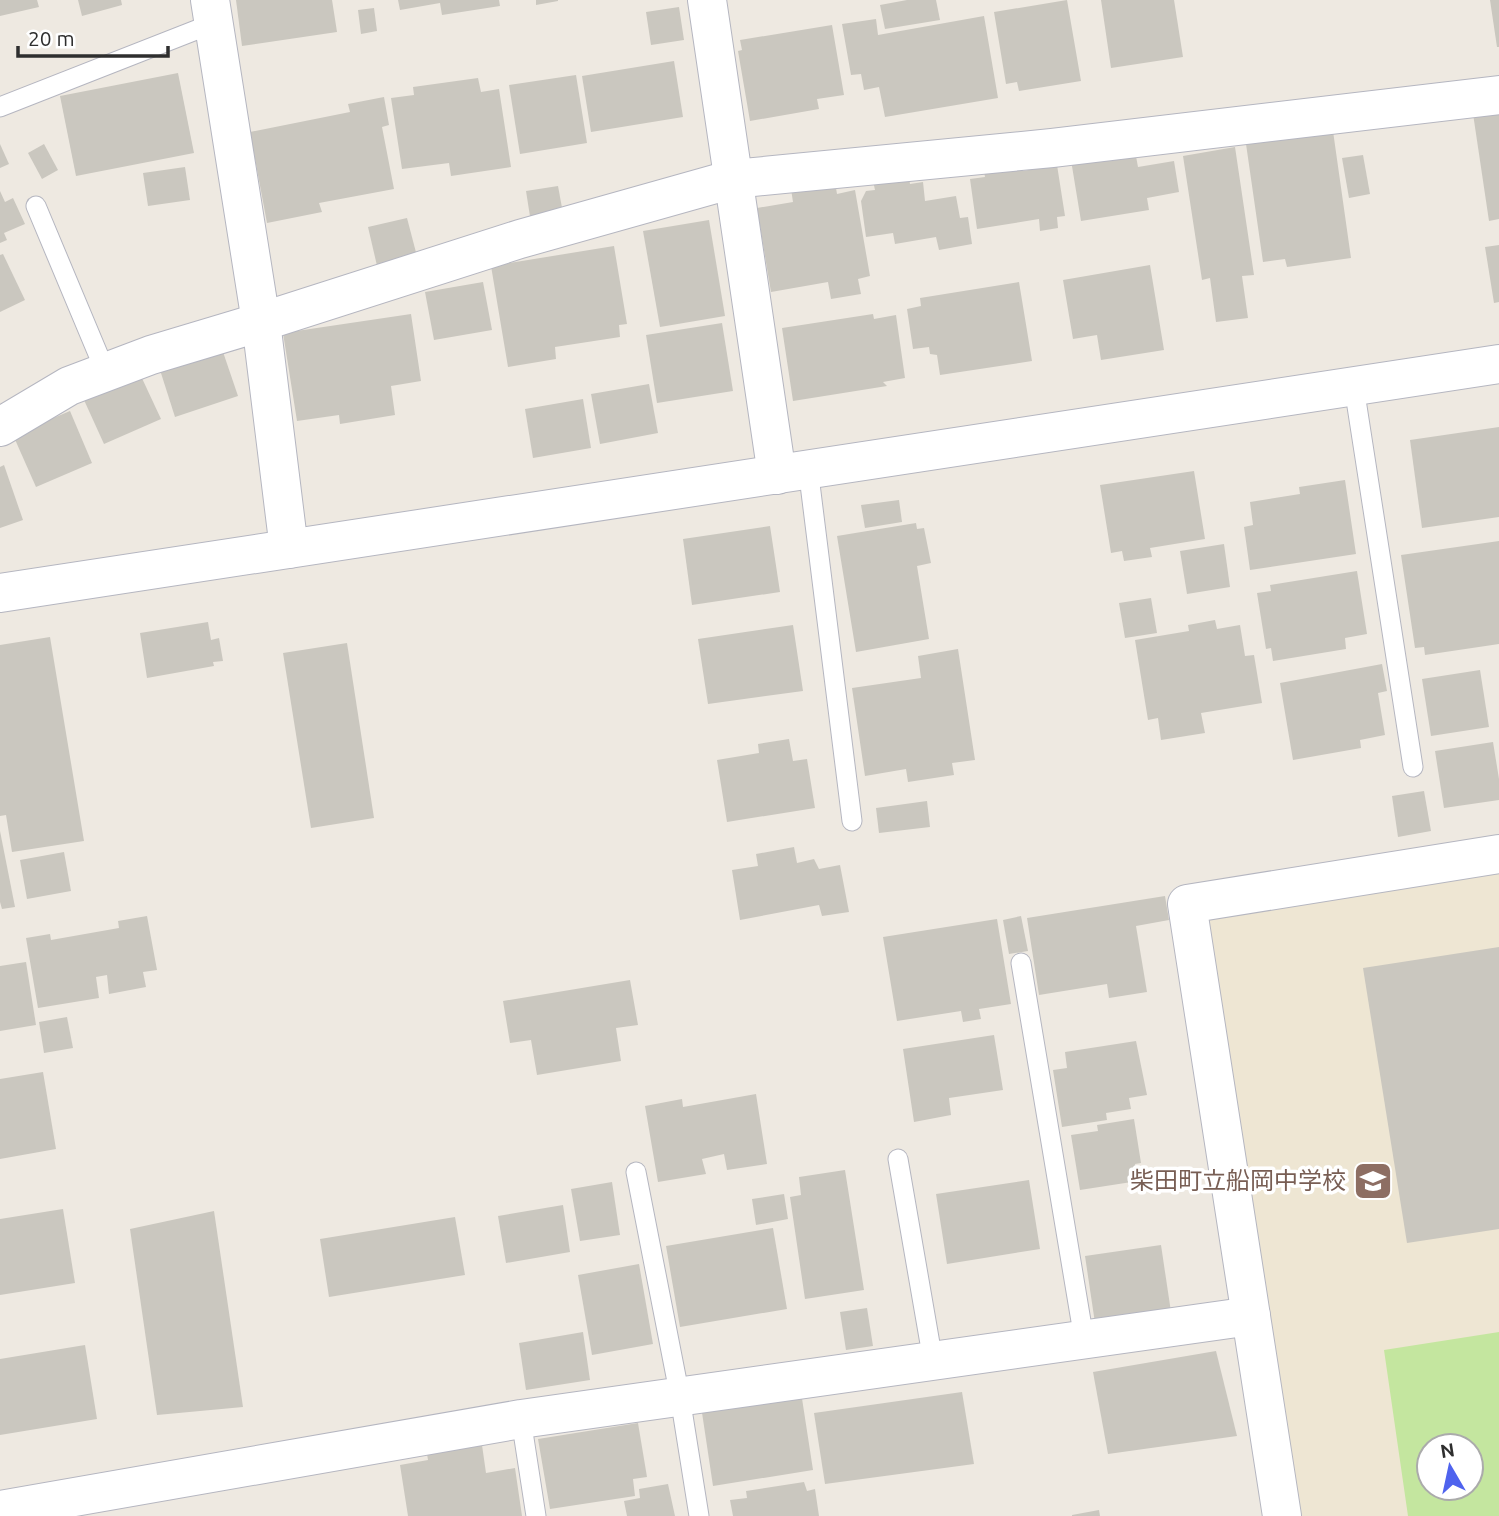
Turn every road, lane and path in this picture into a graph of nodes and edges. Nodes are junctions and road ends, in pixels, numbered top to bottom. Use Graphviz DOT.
graph roads {
  1 [pos="706,0"];
  2 [pos="212,12"];
  3 [pos="1499,95"];
  4 [pos="0,107"];
  5 [pos="733,179"];
  6 [pos="36,206"];
  7 [pos="261,322"];
  8 [pos="1499,364"];
  9 [pos="106,373"];
  10 [pos="1354,387"];
  11 [pos="0,427"];
  12 [pos="793,471"];
  13 [pos="289,549"];
  14 [pos="0,593"];
  15 [pos="1413,767"];
  16 [pos="852,821"];
  17 [pos="1499,854"];
  18 [pos="1021,962"];
  19 [pos="898,1159"];
  20 [pos="636,1172"];
  21 [pos="1251,1315"];
  22 [pos="1084,1339"];
  23 [pos="933,1361"];
  24 [pos="680,1397"];
  25 [pos="521,1419"];
  26 [pos="0,1510"];
  27 [pos="536,1516"];
  28 [pos="699,1516"];
  29 [pos="1282,1516"];
  1 -- 5 [label="street"];
  2 -- 4 [label="lane"];
  2 -- 7 [label="street"];
  3 -- 5 [label="street"];
  5 -- 7 [label="street"];
  5 -- 12 [label="street"];
  6 -- 9 [label="lane"];
  7 -- 9 [label="street"];
  7 -- 13 [label="street"];
  8 -- 10 [label="street"];
  9 -- 11 [label="street"];
  10 -- 12 [label="street"];
  10 -- 15 [label="lane"];
  12 -- 13 [label="street"];
  12 -- 16 [label="lane"];
  13 -- 14 [label="street"];
  17 -- 21 [label="street"];
  18 -- 22 [label="lane"];
  19 -- 23 [label="lane"];
  20 -- 24 [label="lane"];
  21 -- 22 [label="street"];
  21 -- 29 [label="street"];
  22 -- 23 [label="street"];
  23 -- 24 [label="street"];
  24 -- 25 [label="street"];
  24 -- 28 [label="lane"];
  25 -- 26 [label="street"];
  25 -- 27 [label="lane"];
}
